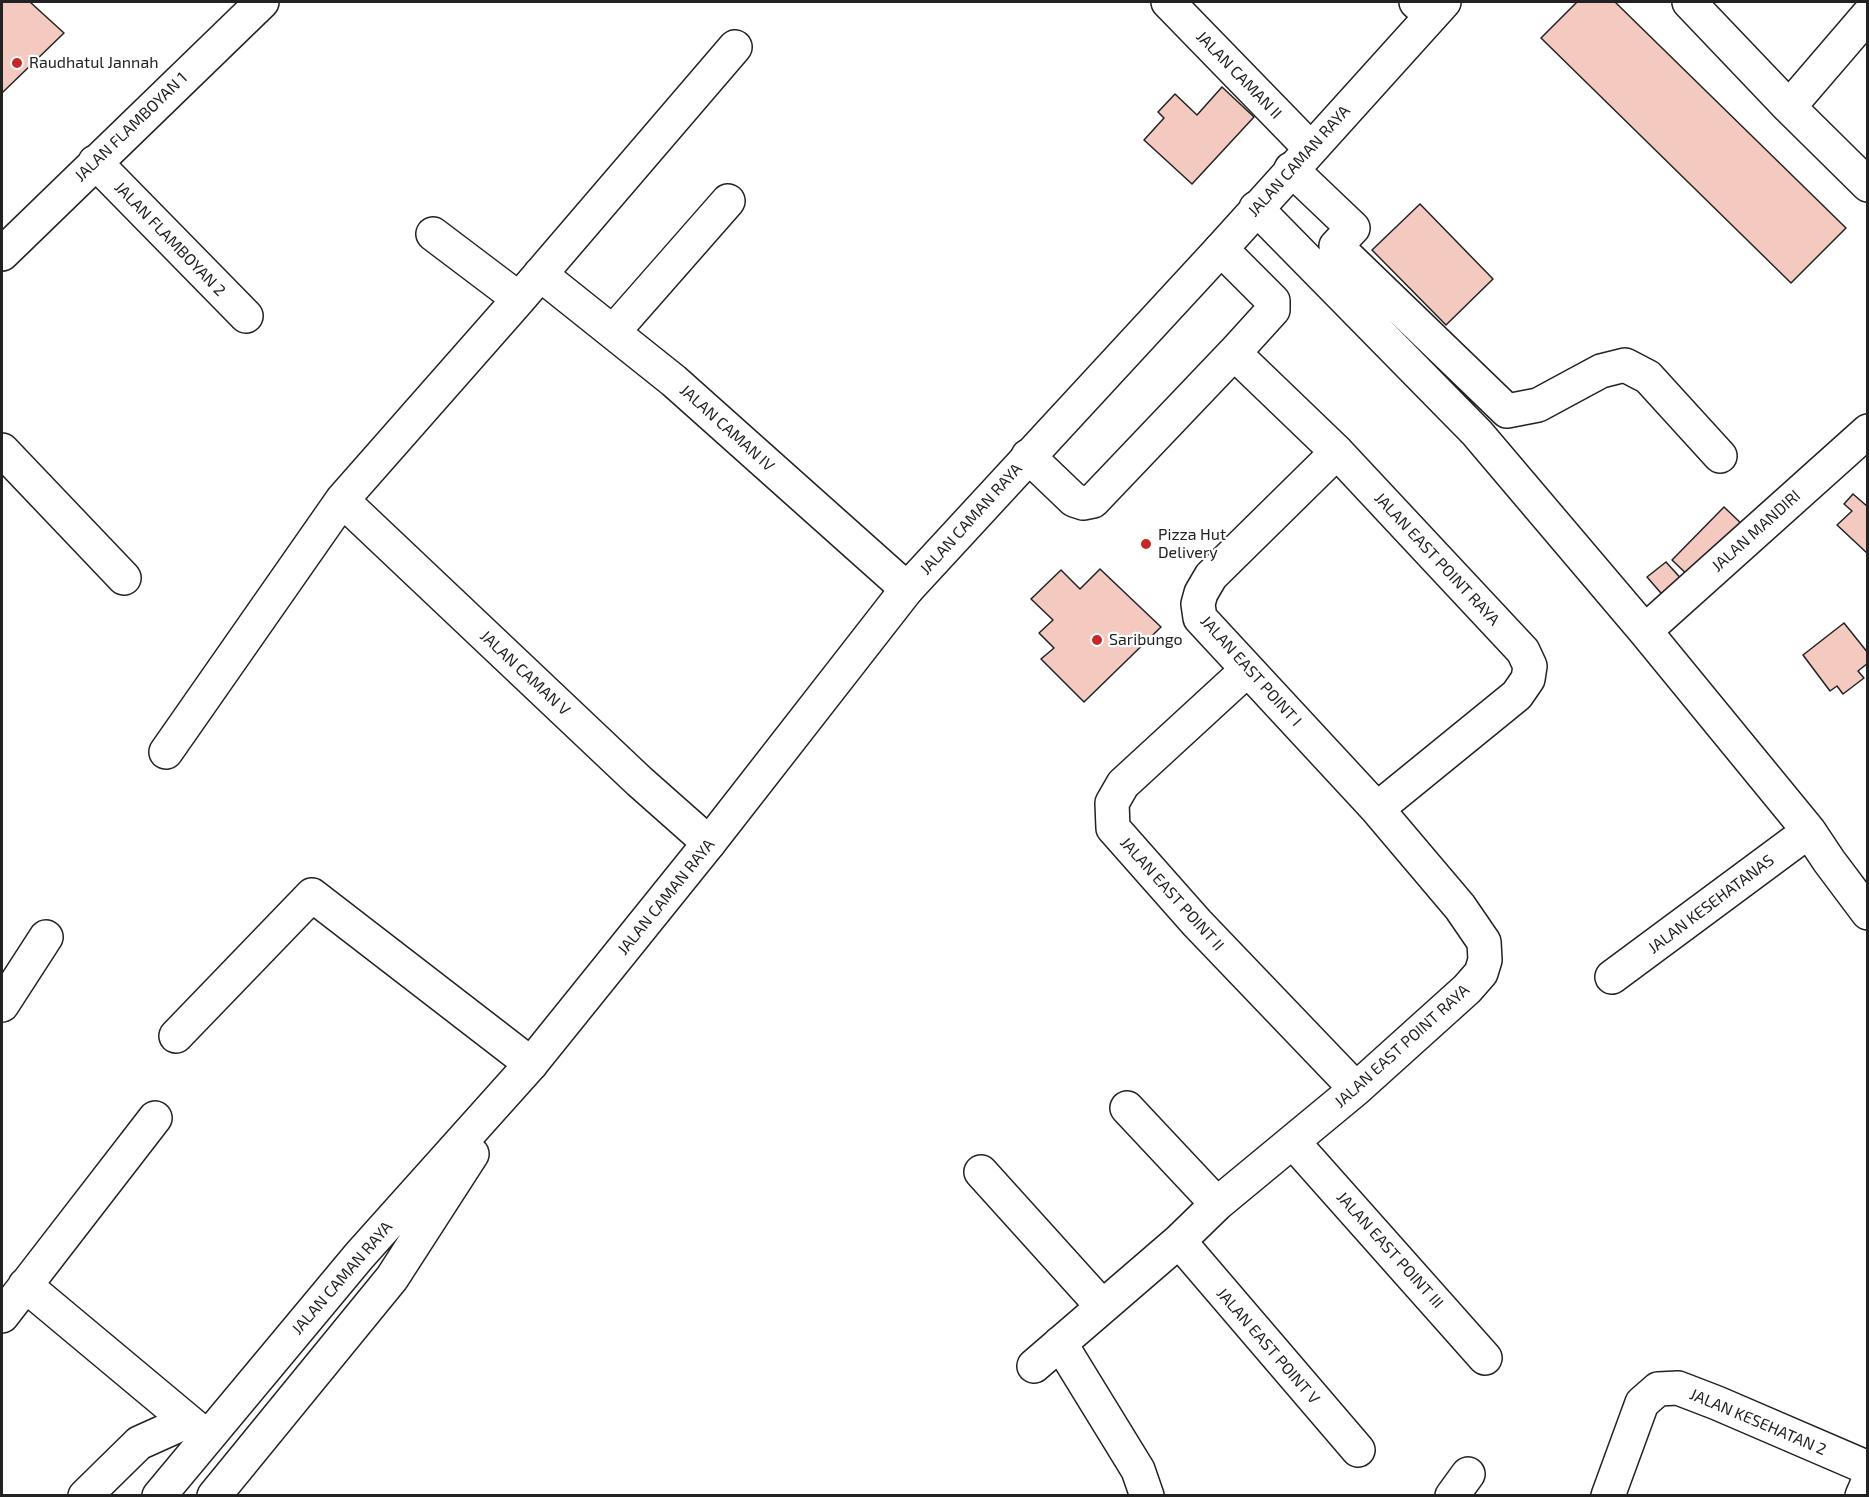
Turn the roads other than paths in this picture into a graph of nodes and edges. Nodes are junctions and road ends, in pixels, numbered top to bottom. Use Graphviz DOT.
graph roads {
  1 [pos="262,2"];
  2 [pos="1168,2"];
  3 [pos="1689,2"];
  4 [pos="1430,6"];
  5 [pos="1868,15"];
  6 [pos="735,47"];
  7 [pos="1789,107"];
  8 [pos="1301,159"];
  9 [pos="95,162"];
  10 [pos="1868,185"];
  11 [pos="728,201"];
  12 [pos="1256,208"];
  13 [pos="433,234"];
  14 [pos="1221,249"];
  15 [pos="2,254"];
  16 [pos="540,274"];
  17 [pos="519,299"];
  18 [pos="246,316"];
  19 [pos="613,332"];
  20 [pos="1234,352"];
  21 [pos="1868,431"];
  22 [pos="2,450"];
  23 [pos="1337,453"];
  24 [pos="1028,456"];
  25 [pos="1720,456"];
  26 [pos="342,500"];
  27 [pos="124,578"];
  28 [pos="907,589"];
  29 [pos="1645,630"];
  30 [pos="1247,669"];
  31 [pos="166,752"];
  32 [pos="1377,809"];
  33 [pos="1809,831"];
  34 [pos="709,843"];
  35 [pos="1868,913"];
  36 [pos="46,937"];
  37 [pos="1612,977"];
  38 [pos="2,1005"];
  39 [pos="176,1036"];
  40 [pos="531,1064"];
  41 [pos="1356,1089"];
  42 [pos="1127,1108"];
  43 [pos="155,1118"];
  44 [pos="1293,1142"];
  45 [pos="981,1172"];
  46 [pos="1217,1204"];
  47 [pos="1179,1241"];
  48 [pos="359,1256"];
  49 [pos="392,1278"];
  50 [pos="25,1285"];
  51 [pos="1102,1306"];
  52 [pos="2,1316"];
  53 [pos="1060,1343"];
  54 [pos="1485,1358"];
  55 [pos="1034,1366"];
  56 [pos="197,1429"];
  57 [pos="1358,1450"];
  58 [pos="1868,1468"];
  59 [pos="1868,1482"];
  60 [pos="1142,1483"];
  61 [pos="85,1496"];
  62 [pos="159,1496"];
  63 [pos="214,1496"];
  64 [pos="1165,1496"];
  65 [pos="1608,1496"];
  66 [pos="1862,1496"];
  1 -- 9 [label="street, JALAN FLAMBOYAN 1"];
  2 -- 8 [label="street, JALAN CAMAN II"];
  3 -- 7 [label="street"];
  4 -- 8 [label="street, JALAN CAMAN RAYA"];
  5 -- 7 [label="street"];
  6 -- 16 [label="street"];
  7 -- 10 [label="street"];
  8 -- 12 [label="street, JALAN CAMAN RAYA"];
  8 -- 25 [label="street, JALAN CAMAN II"];
  9 -- 15 [label="street, JALAN FLAMBOYAN 1"];
  9 -- 18 [label="street, JALAN FLAMBOYAN 2"];
  11 -- 19 [label="street"];
  12 -- 14 [label="street, JALAN CAMAN RAYA"];
  12 -- 29 [label="street"];
  13 -- 17 [label="street"];
  14 -- 20 [label="street"];
  14 -- 24 [label="street, JALAN CAMAN RAYA"];
  16 -- 17 [label="street"];
  16 -- 19 [label="street, JALAN CAMAN IV"];
  17 -- 26 [label="street"];
  19 -- 28 [label="street, JALAN CAMAN IV"];
  20 -- 23 [label="street, JALAN EAST POINT RAYA"];
  20 -- 24 [label="street"];
  21 -- 29 [label="street, JALAN MANDIRI"];
  22 -- 27 [label="street"];
  23 -- 30 [label="street, JALAN EAST POINT I"];
  23 -- 32 [label="street, JALAN EAST POINT RAYA"];
  24 -- 28 [label="street, JALAN CAMAN RAYA"];
  26 -- 31 [label="street"];
  26 -- 34 [label="street, JALAN CAMAN V"];
  28 -- 34 [label="street, JALAN CAMAN RAYA"];
  29 -- 33 [label="street"];
  30 -- 32 [label="street, JALAN EAST POINT I"];
  30 -- 41 [label="street, JALAN EAST POINT II"];
  32 -- 41 [label="street, JALAN EAST POINT RAYA"];
  33 -- 35 [label="street"];
  33 -- 37 [label="street, JALAN KESEHATANAS"];
  34 -- 40 [label="street, JALAN CAMAN RAYA"];
  36 -- 38 [label="street"];
  39 -- 40 [label="street"];
  40 -- 48 [label="street, JALAN CAMAN RAYA"];
  40 -- 49 [label="street, JALAN CAMAN RAYA"];
  41 -- 44 [label="street, JALAN EAST POINT RAYA"];
  42 -- 46 [label="street"];
  43 -- 50 [label="street"];
  44 -- 46 [label="street, JALAN EAST POINT RAYA"];
  44 -- 54 [label="street, JALAN EAST POINT III"];
  45 -- 51 [label="street"];
  46 -- 47 [label="street, JALAN EAST POINT RAYA"];
  47 -- 51 [label="street, JALAN EAST POINT RAYA"];
  47 -- 57 [label="street, JALAN EAST POINT V"];
  48 -- 49 [label="street"];
  48 -- 56 [label="street, JALAN CAMAN RAYA"];
  49 -- 63 [label="street, JALAN CAMAN RAYA"];
  50 -- 52 [label="street"];
  50 -- 56 [label="street"];
  51 -- 53 [label="street, JALAN EAST POINT RAYA"];
  53 -- 55 [label="street, JALAN EAST POINT RAYA"];
  53 -- 60 [label="street"];
  56 -- 61 [label="street"];
  56 -- 62 [label="street, JALAN CAMAN RAYA"];
  58 -- 65 [label="street, JALAN KESEHATAN 2"];
  59 -- 66 [label="street"];
  60 -- 64 [label="street"];
}
